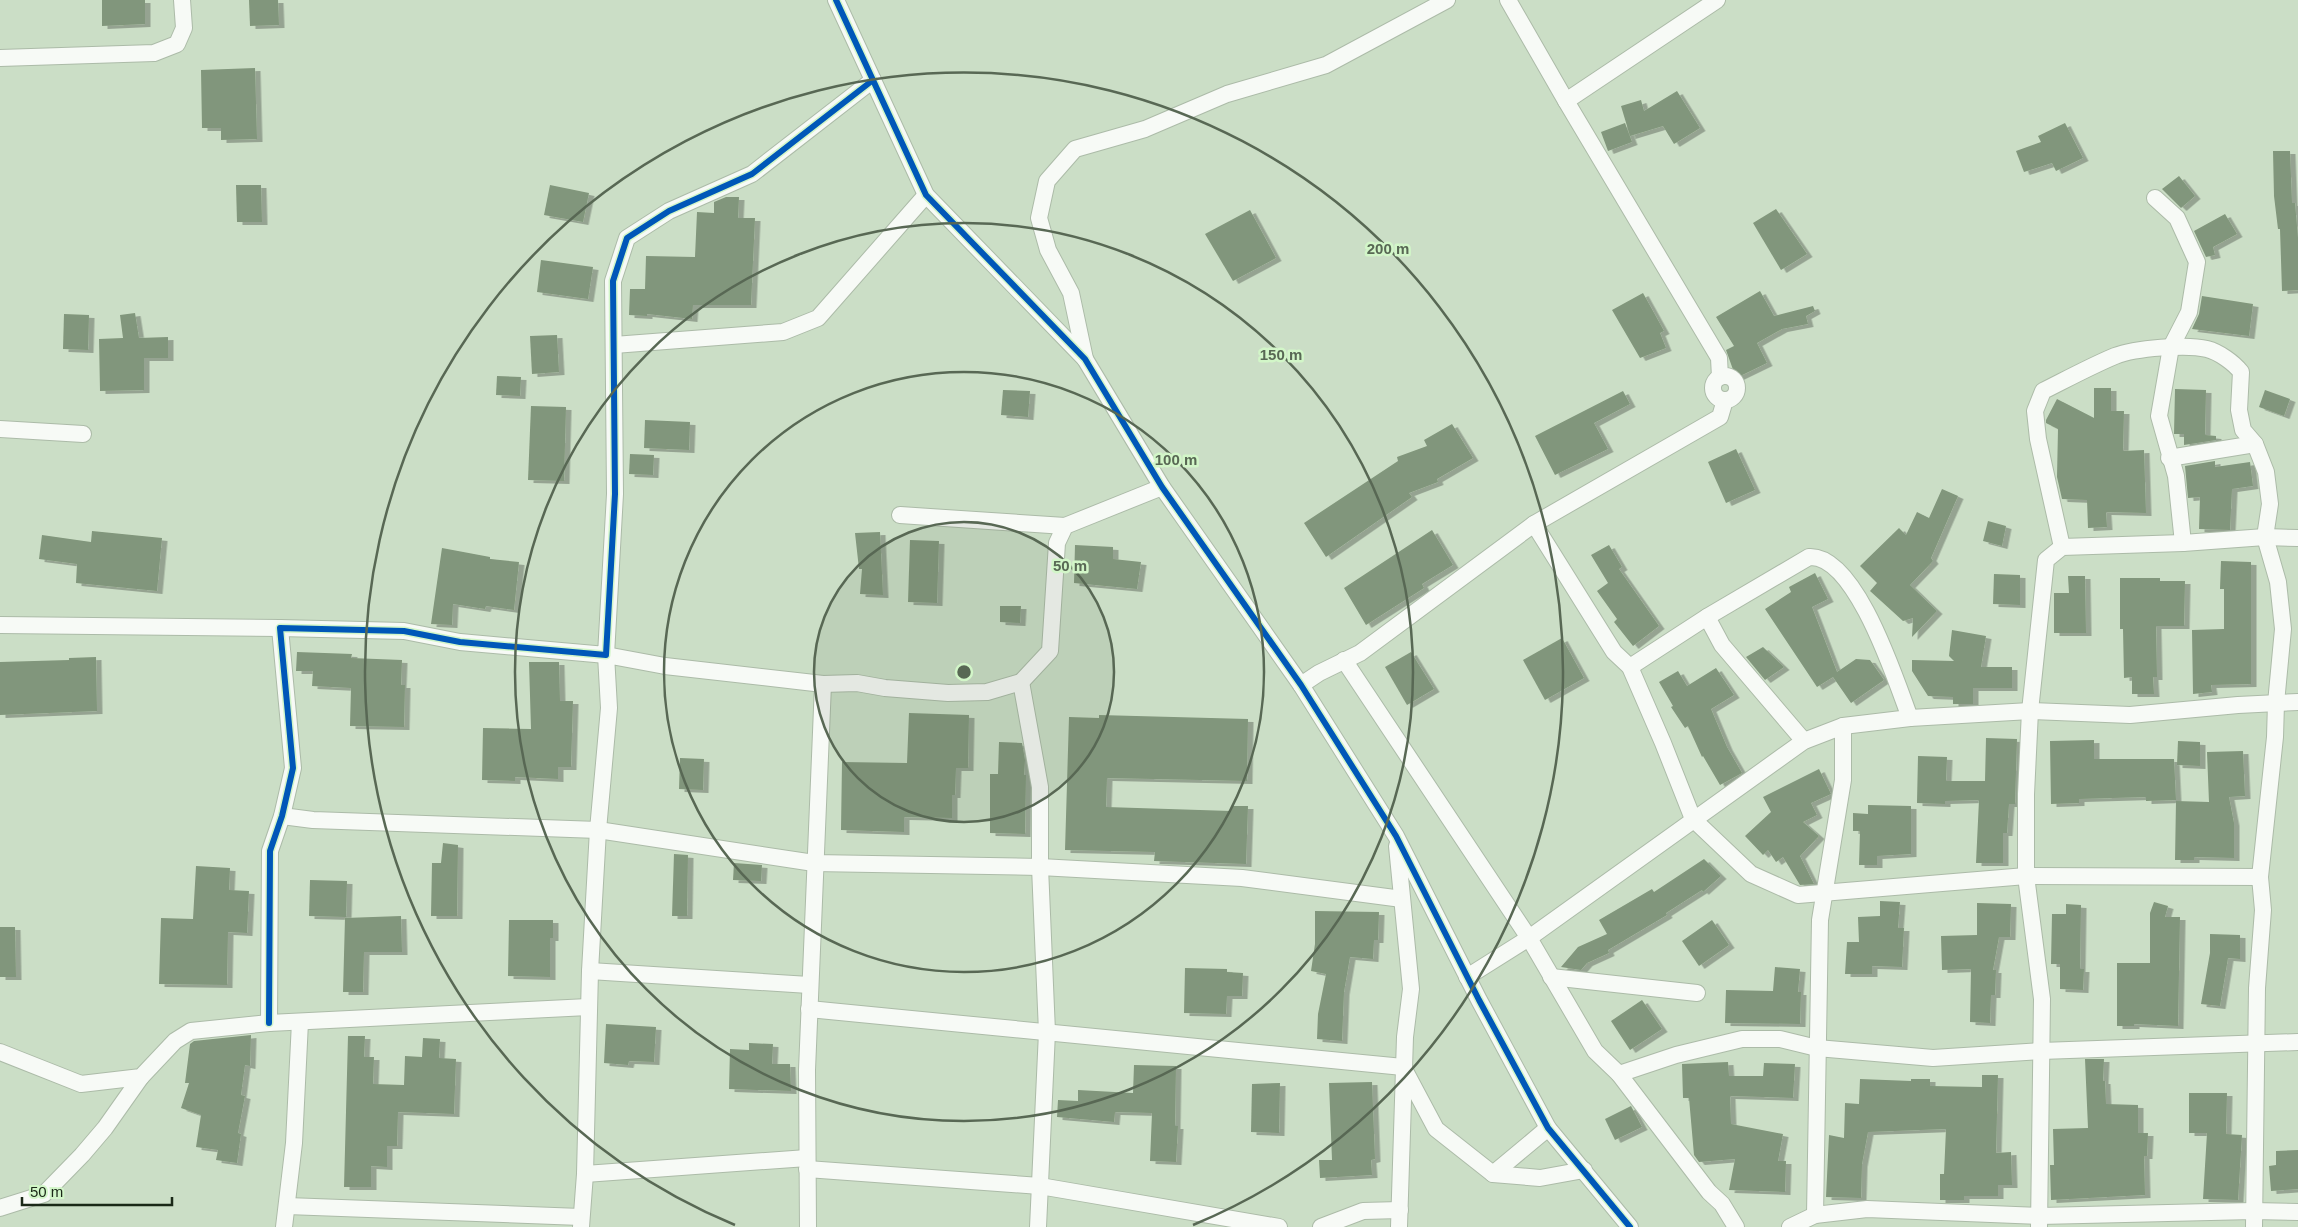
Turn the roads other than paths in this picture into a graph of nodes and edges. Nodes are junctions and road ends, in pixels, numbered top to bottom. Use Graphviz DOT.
graph roads {
  1 [pos="182,0"];
  2 [pos="836,0"];
  3 [pos="1447,0"];
  4 [pos="1508,0"];
  5 [pos="1717,0"];
  6 [pos="0,58"];
  7 [pos="873,80"];
  8 [pos="1566,102"];
  9 [pos="926,195"];
  10 [pos="2155,198"];
  11 [pos="614,345"];
  12 [pos="2171,347"];
  13 [pos="1085,359"];
  14 [pos="0,429"];
  15 [pos="83,434"];
  16 [pos="2256,444"];
  17 [pos="2169,458"];
  18 [pos="1162,487"];
  19 [pos="900,515"];
  20 [pos="1534,524"];
  21 [pos="1065,526"];
  22 [pos="2265,537"];
  23 [pos="2298,538"];
  24 [pos="2183,543"];
  25 [pos="2062,547"];
  26 [pos="1707,616"];
  27 [pos="0,625"];
  28 [pos="280,628"];
  29 [pos="606,655"];
  30 [pos="1344,660"];
  31 [pos="1630,667"];
  32 [pos="1021,682"];
  33 [pos="822,684"];
  34 [pos="1300,686"];
  35 [pos="2298,702"];
  36 [pos="2276,703"];
  37 [pos="2030,711"];
  38 [pos="1910,718"];
  39 [pos="1843,726"];
  40 [pos="1804,741"];
  41 [pos="282,816"];
  42 [pos="1693,819"];
  43 [pos="598,830"];
  44 [pos="1396,836"];
  45 [pos="814,864"];
  46 [pos="1040,868"];
  47 [pos="2026,876"];
  48 [pos="2260,877"];
  49 [pos="1826,892"];
  50 [pos="1402,899"];
  51 [pos="1529,938"];
  52 [pos="590,971"];
  53 [pos="1467,977"];
  54 [pos="1551,977"];
  55 [pos="809,985"];
  56 [pos="1697,993"];
  57 [pos="588,1007"];
  58 [pos="809,1009"];
  59 [pos="300,1022"];
  60 [pos="269,1023"];
  61 [pos="1047,1032"];
  62 [pos="2256,1042"];
  63 [pos="2298,1042"];
  64 [pos="1817,1048"];
  65 [pos="2041,1051"];
  66 [pos="0,1052"];
  67 [pos="1404,1067"];
  68 [pos="1619,1074"];
  69 [pos="141,1077"];
  70 [pos="1548,1128"];
  71 [pos="807,1164"];
  72 [pos="1584,1170"];
  73 [pos="585,1174"];
  74 [pos="1493,1174"];
  75 [pos="1040,1186"];
  76 [pos="287,1206"];
  77 [pos="0,1208"];
  78 [pos="1400,1210"];
  79 [pos="2298,1212"];
  80 [pos="1815,1215"];
  81 [pos="2253,1219"];
  82 [pos="2040,1221"];
  83 [pos="581,1222"];
  84 [pos="284,1227"];
  85 [pos="808,1227"];
  86 [pos="1038,1227"];
  87 [pos="1280,1227"];
  88 [pos="1321,1227"];
  89 [pos="1399,1227"];
  90 [pos="1630,1227"];
  91 [pos="1736,1227"];
  92 [pos="1790,1227"];
  1 -- 6 [label="street"];
  2 -- 7 [label="street"];
  3 -- 13 [label="street"];
  4 -- 8 [label="street"];
  5 -- 8 [label="street"];
  7 -- 9 [label="street"];
  7 -- 11 [label="street"];
  8 -- 20 [label="street"];
  9 -- 11 [label="street"];
  9 -- 13 [label="street"];
  10 -- 12 [label="street"];
  11 -- 29 [label="street"];
  12 -- 16 [label="street"];
  12 -- 17 [label="street"];
  12 -- 25 [label="street"];
  13 -- 18 [label="street"];
  14 -- 15 [label="street"];
  16 -- 17 [label="street"];
  16 -- 22 [label="street"];
  17 -- 24 [label="street"];
  18 -- 21 [label="street"];
  18 -- 34 [label="street"];
  19 -- 21 [label="street"];
  20 -- 30 [label="street"];
  20 -- 31 [label="street"];
  21 -- 32 [label="street"];
  22 -- 23 [label="street"];
  22 -- 24 [label="street"];
  22 -- 36 [label="street"];
  24 -- 25 [label="street"];
  25 -- 37 [label="street"];
  26 -- 31 [label="street"];
  26 -- 38 [label="street"];
  26 -- 40 [label="street"];
  27 -- 28 [label="street"];
  28 -- 29 [label="street"];
  28 -- 41 [label="street"];
  29 -- 33 [label="street"];
  29 -- 43 [label="street"];
  30 -- 34 [label="street"];
  30 -- 51 [label="street"];
  31 -- 42 [label="street"];
  32 -- 33 [label="street"];
  32 -- 46 [label="street"];
  33 -- 45 [label="street"];
  34 -- 44 [label="street"];
  35 -- 36 [label="street"];
  36 -- 37 [label="street"];
  36 -- 48 [label="street"];
  37 -- 38 [label="street"];
  37 -- 47 [label="street"];
  38 -- 39 [label="street"];
  39 -- 40 [label="street"];
  39 -- 49 [label="street"];
  40 -- 42 [label="street"];
  41 -- 43 [label="street"];
  41 -- 60 [label="street"];
  42 -- 49 [label="street"];
  42 -- 51 [label="street"];
  43 -- 45 [label="street"];
  43 -- 52 [label="street"];
  44 -- 50 [label="street"];
  44 -- 53 [label="street"];
  45 -- 46 [label="street"];
  45 -- 55 [label="street"];
  46 -- 50 [label="street"];
  46 -- 61 [label="street"];
  47 -- 48 [label="street"];
  47 -- 49 [label="street"];
  47 -- 65 [label="street"];
  48 -- 62 [label="street"];
  49 -- 64 [label="street"];
  50 -- 67 [label="street"];
  51 -- 53 [label="street"];
  51 -- 54 [label="street"];
  52 -- 55 [label="street"];
  52 -- 57 [label="street"];
  53 -- 70 [label="street"];
  54 -- 56 [label="street"];
  54 -- 68 [label="street"];
  55 -- 58 [label="street"];
  57 -- 59 [label="street"];
  57 -- 73 [label="street"];
  58 -- 61 [label="street"];
  58 -- 71 [label="street"];
  59 -- 60 [label="street"];
  59 -- 76 [label="street"];
  60 -- 69 [label="street"];
  61 -- 67 [label="street"];
  61 -- 75 [label="street"];
  62 -- 63 [label="street"];
  62 -- 65 [label="street"];
  62 -- 81 [label="street"];
  64 -- 65 [label="street"];
  64 -- 68 [label="street"];
  64 -- 80 [label="street"];
  65 -- 82 [label="street"];
  66 -- 69 [label="street"];
  67 -- 74 [label="street"];
  67 -- 78 [label="street"];
  68 -- 91 [label="street"];
  69 -- 77 [label="street"];
  70 -- 72 [label="street"];
  70 -- 74 [label="street"];
  71 -- 73 [label="street"];
  71 -- 75 [label="street"];
  71 -- 85 [label="street"];
  72 -- 74 [label="street"];
  72 -- 90 [label="street"];
  73 -- 83 [label="street"];
  75 -- 86 [label="street"];
  75 -- 87 [label="street"];
  76 -- 83 [label="street"];
  76 -- 84 [label="street"];
  78 -- 88 [label="street"];
  78 -- 89 [label="street"];
  79 -- 81 [label="street"];
  80 -- 82 [label="street"];
  80 -- 92 [label="street"];
  81 -- 82 [label="street"];
}
